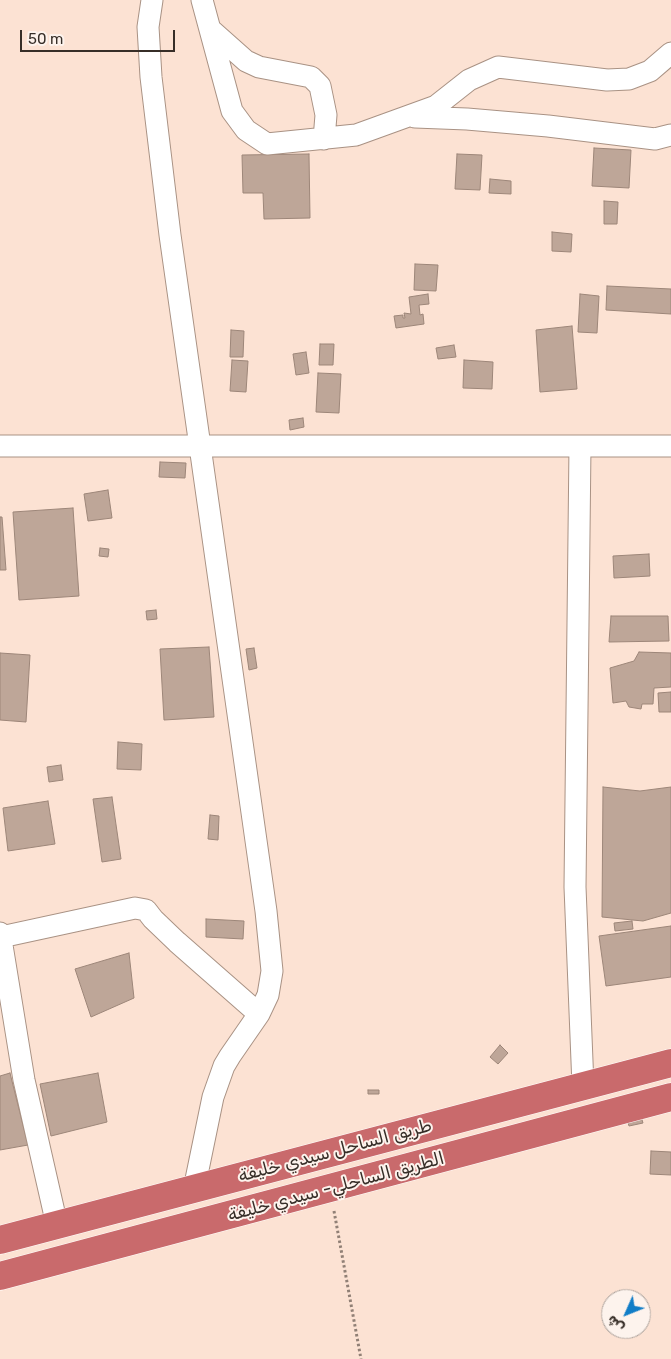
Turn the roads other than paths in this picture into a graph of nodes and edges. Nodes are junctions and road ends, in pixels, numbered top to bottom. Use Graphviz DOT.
graph roads {
  1 [pos="152,0"];
  2 [pos="202,0"];
  3 [pos="210,29"];
  4 [pos="671,54"];
  5 [pos="407,117"];
  6 [pos="671,135"];
  7 [pos="324,139"];
  8 [pos="0,446"];
  9 [pos="200,446"];
  10 [pos="580,446"];
  11 [pos="671,446"];
  12 [pos="0,935"];
  13 [pos="259,1014"];
  14 [pos="671,1062"];
  15 [pos="582,1086"];
  16 [pos="671,1097"];
  17 [pos="194,1188"];
  18 [pos="57,1225"];
  19 [pos="0,1240"];
  20 [pos="0,1276"];
  1 -- 9 [label="street"];
  2 -- 3 [label="street"];
  3 -- 7 [label="street"];
  3 -- 7 [label="street"];
  4 -- 5 [label="street"];
  5 -- 6 [label="street"];
  5 -- 7 [label="street"];
  8 -- 9 [label="street"];
  9 -- 10 [label="street"];
  9 -- 13 [label="street"];
  10 -- 11 [label="street"];
  10 -- 15 [label="street"];
  12 -- 13 [label="street"];
  12 -- 18 [label="street"];
  13 -- 17 [label="street"];
  14 -- 15 [label="highway, طريق الساحل سيدي خليفة"];
  15 -- 17 [label="highway, طريق الساحل سيدي خليفة"];
  16 -- 20 [label="highway, الطريق الساحلي- سيدي خليفة"];
  17 -- 18 [label="highway, طريق الساحل سيدي خليفة"];
  18 -- 19 [label="highway, طريق الساحل سيدي خليفة"];
}
